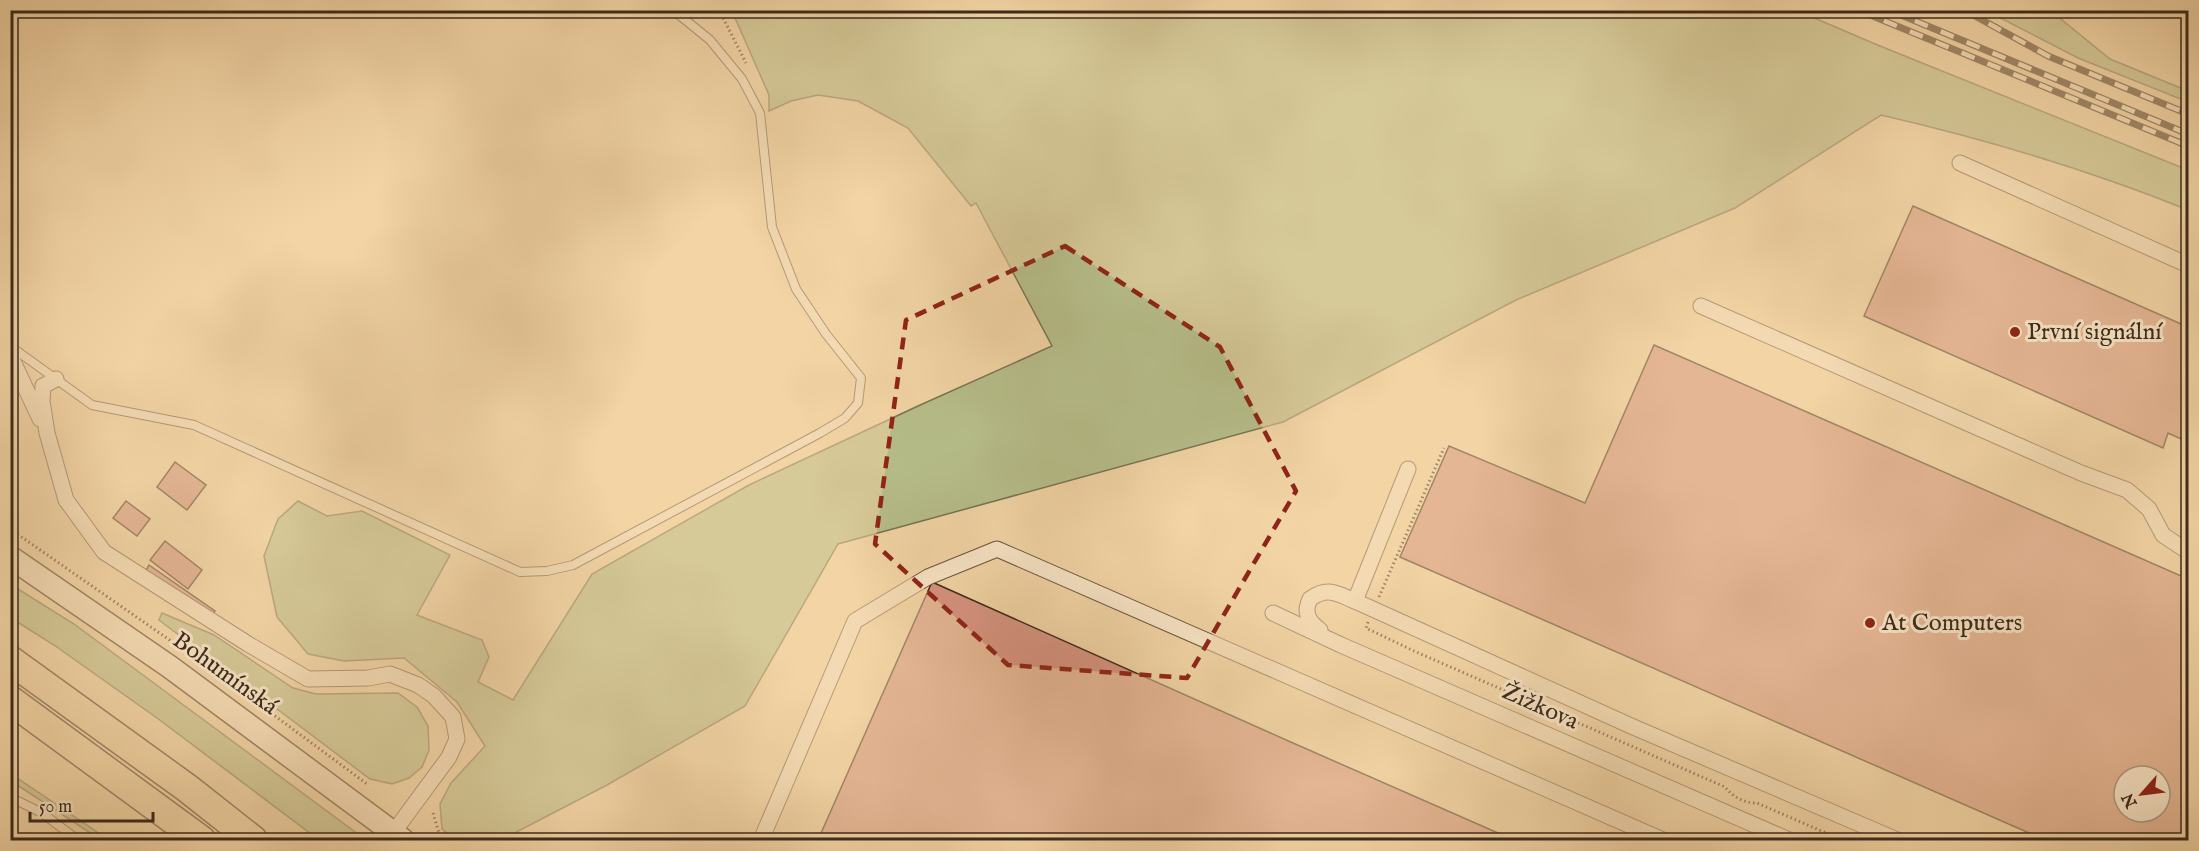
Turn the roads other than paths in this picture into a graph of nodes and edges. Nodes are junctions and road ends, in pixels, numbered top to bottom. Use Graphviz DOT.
graph roads {
  1 [pos="674,10"];
  2 [pos="1960,163"];
  3 [pos="2188,265"];
  4 [pos="1701,306"];
  5 [pos="10,346"];
  6 [pos="10,355"];
  7 [pos="56,379"];
  8 [pos="46,433"];
  9 [pos="1408,469"];
  10 [pos="2188,549"];
  11 [pos="10,556"];
  12 [pos="1355,601"];
  13 [pos="1273,613"];
  14 [pos="1341,645"];
  15 [pos="14,662"];
  16 [pos="10,699"];
  17 [pos="10,797"];
  18 [pos="398,837"];
  19 [pos="78,840"];
  20 [pos="201,840"];
  21 [pos="253,840"];
  22 [pos="761,840"];
  23 [pos="1663,840"];
  24 [pos="1790,840"];
  25 [pos="1897,840"];
  1 -- 7 [label="lane"];
  2 -- 3 [label="street"];
  4 -- 10 [label="street"];
  5 -- 7 [label="lane"];
  6 -- 8 [label="street"];
  7 -- 8 [label="street"];
  8 -- 18 [label="street"];
  9 -- 12 [label="street"];
  11 -- 18 [label="main road, Bohumínská"];
  12 -- 14 [label="street"];
  12 -- 25 [label="street"];
  13 -- 14 [label="street, Žižkova"];
  14 -- 24 [label="street, Žižkova"];
  15 -- 21 [label="highway"];
  16 -- 20 [label="highway"];
  17 -- 19 [label="lane"];
  22 -- 23 [label="street"];
}
